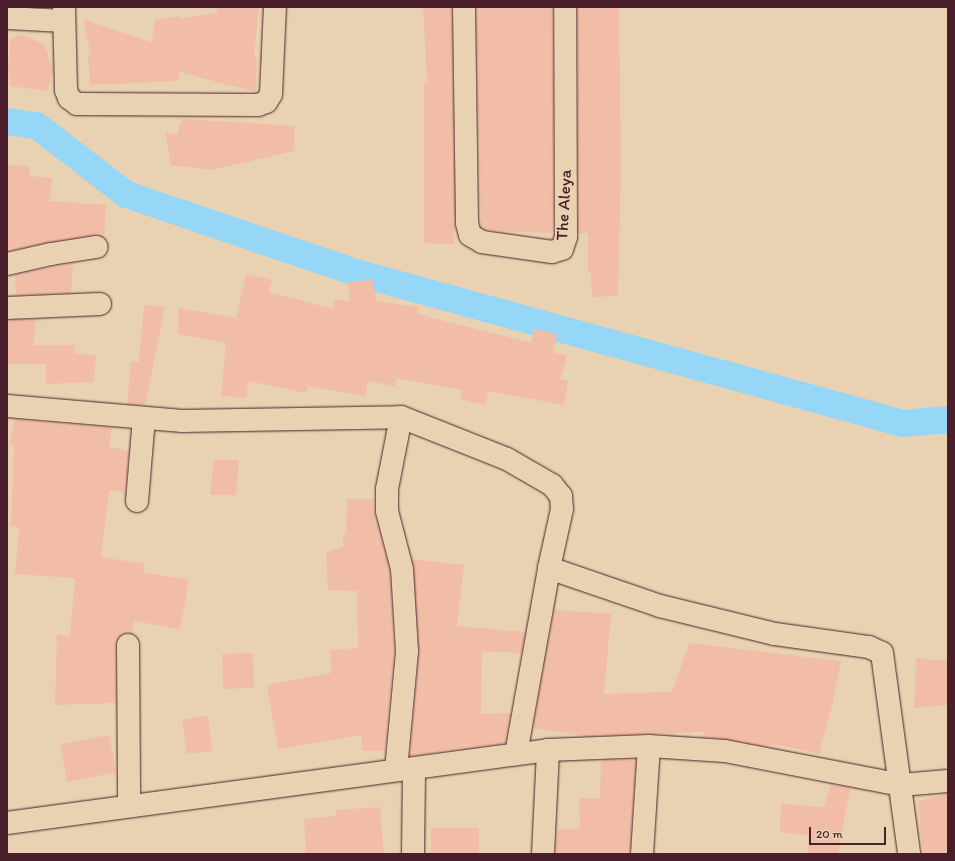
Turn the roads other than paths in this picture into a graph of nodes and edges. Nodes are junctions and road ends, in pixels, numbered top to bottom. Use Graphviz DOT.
graph roads {
  1 [pos="275,7"];
  2 [pos="464,7"];
  3 [pos="565,7"];
  4 [pos="64,14"];
  5 [pos="7,18"];
  6 [pos="96,247"];
  7 [pos="7,264"];
  8 [pos="100,304"];
  9 [pos="7,308"];
  10 [pos="7,406"];
  11 [pos="401,417"];
  12 [pos="144,418"];
  13 [pos="137,501"];
  14 [pos="549,568"];
  15 [pos="128,645"];
  16 [pos="649,746"];
  17 [pos="548,750"];
  18 [pos="516,754"];
  19 [pos="405,770"];
  20 [pos="948,781"];
  21 [pos="901,785"];
  22 [pos="128,804"];
  23 [pos="7,823"];
  24 [pos="413,854"];
  25 [pos="543,854"];
  26 [pos="642,854"];
  27 [pos="909,854"];
  1 -- 4 [label="street"];
  2 -- 3 [label="street, The Aleya"];
  4 -- 5 [label="street"];
  6 -- 7 [label="street"];
  8 -- 9 [label="street"];
  10 -- 12 [label="street"];
  11 -- 12 [label="street"];
  11 -- 14 [label="street"];
  11 -- 19 [label="street"];
  12 -- 13 [label="street"];
  14 -- 18 [label="street"];
  14 -- 21 [label="street"];
  15 -- 22 [label="street"];
  16 -- 17 [label="street"];
  16 -- 21 [label="street"];
  16 -- 26 [label="street"];
  17 -- 18 [label="street"];
  17 -- 25 [label="street"];
  18 -- 19 [label="street"];
  19 -- 22 [label="street"];
  19 -- 24 [label="street"];
  20 -- 21 [label="street"];
  21 -- 27 [label="street"];
  22 -- 23 [label="street"];
}
